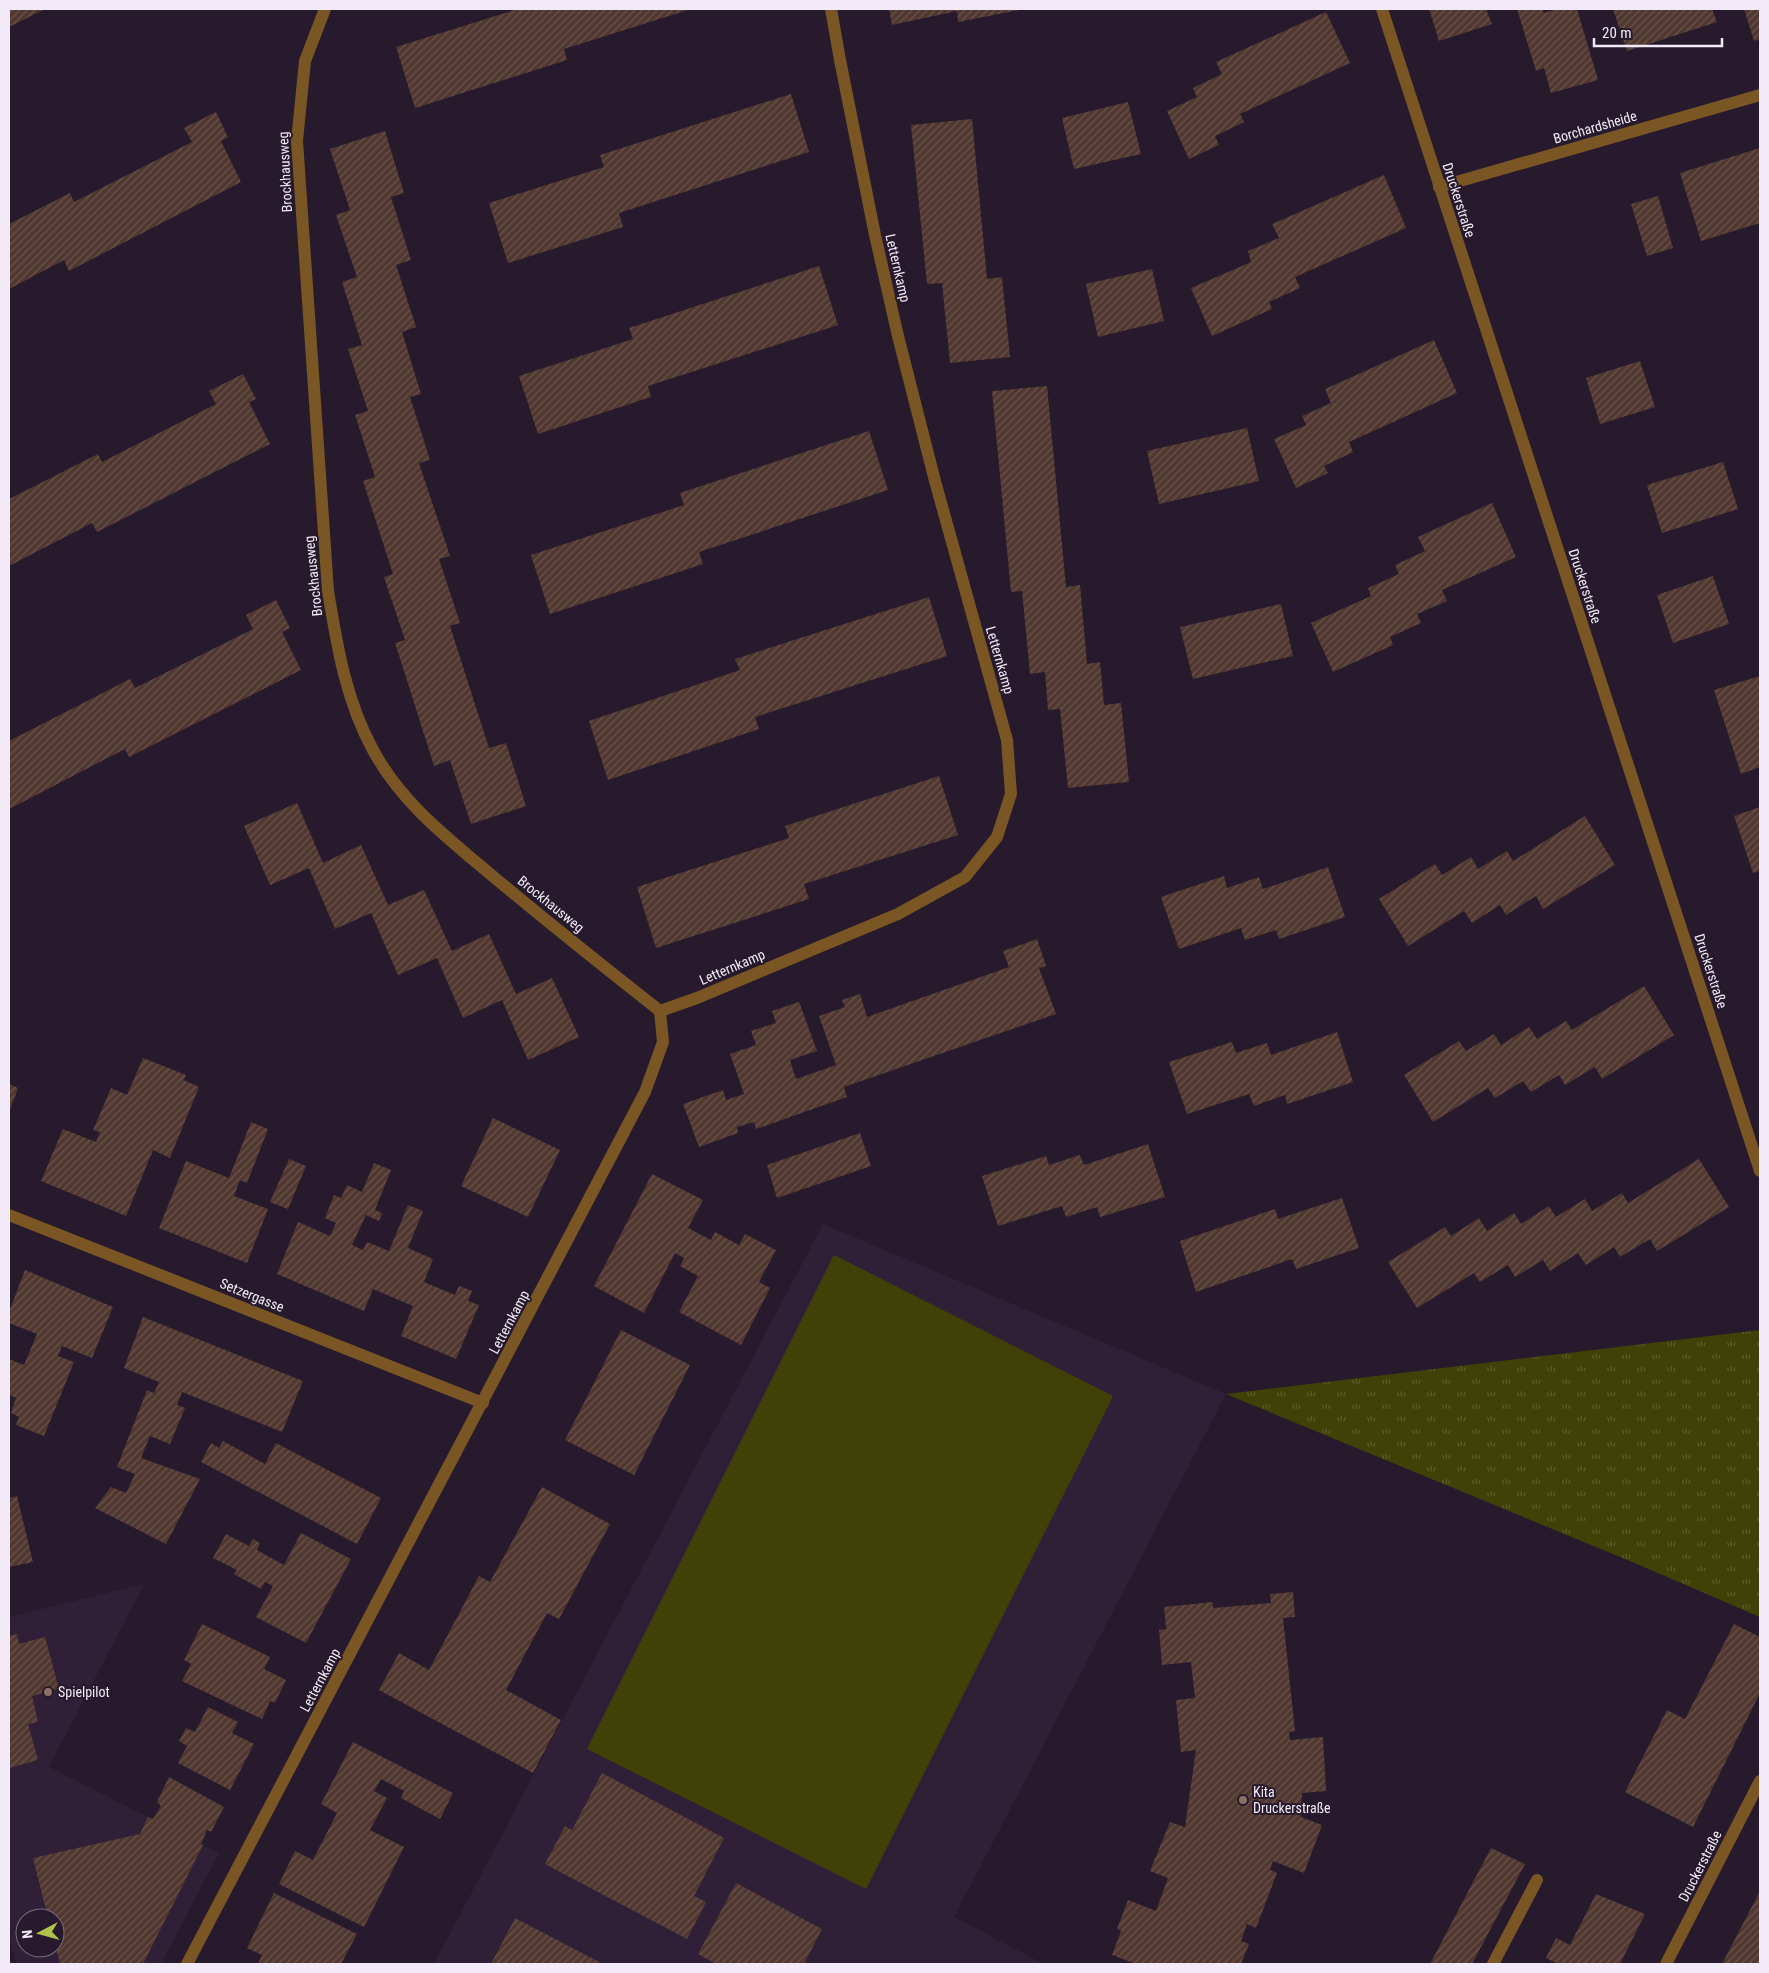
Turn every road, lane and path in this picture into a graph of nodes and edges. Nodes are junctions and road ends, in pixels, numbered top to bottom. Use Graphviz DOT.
graph roads {
  1 [pos="325,9"];
  2 [pos="831,9"];
  3 [pos="1382,9"];
  4 [pos="1760,95"];
  5 [pos="1439,187"];
  6 [pos="660,1011"];
  7 [pos="1760,1171"];
  8 [pos="9,1214"];
  9 [pos="483,1403"];
  10 [pos="1760,1781"];
  11 [pos="1537,1880"];
  12 [pos="187,1964"];
  13 [pos="1493,1964"];
  14 [pos="1666,1964"];
  1 -- 6 [label="street, Brockhausweg"];
  2 -- 6 [label="street, Letternkamp"];
  3 -- 5 [label="street, Druckerstraße"];
  4 -- 5 [label="street, Borchardsheide"];
  5 -- 7 [label="street, Druckerstraße"];
  6 -- 9 [label="street, Letternkamp"];
  8 -- 9 [label="street, Setzergasse"];
  9 -- 12 [label="street, Letternkamp"];
  10 -- 14 [label="street, Druckerstraße"];
  11 -- 13 [label="street"];
}
